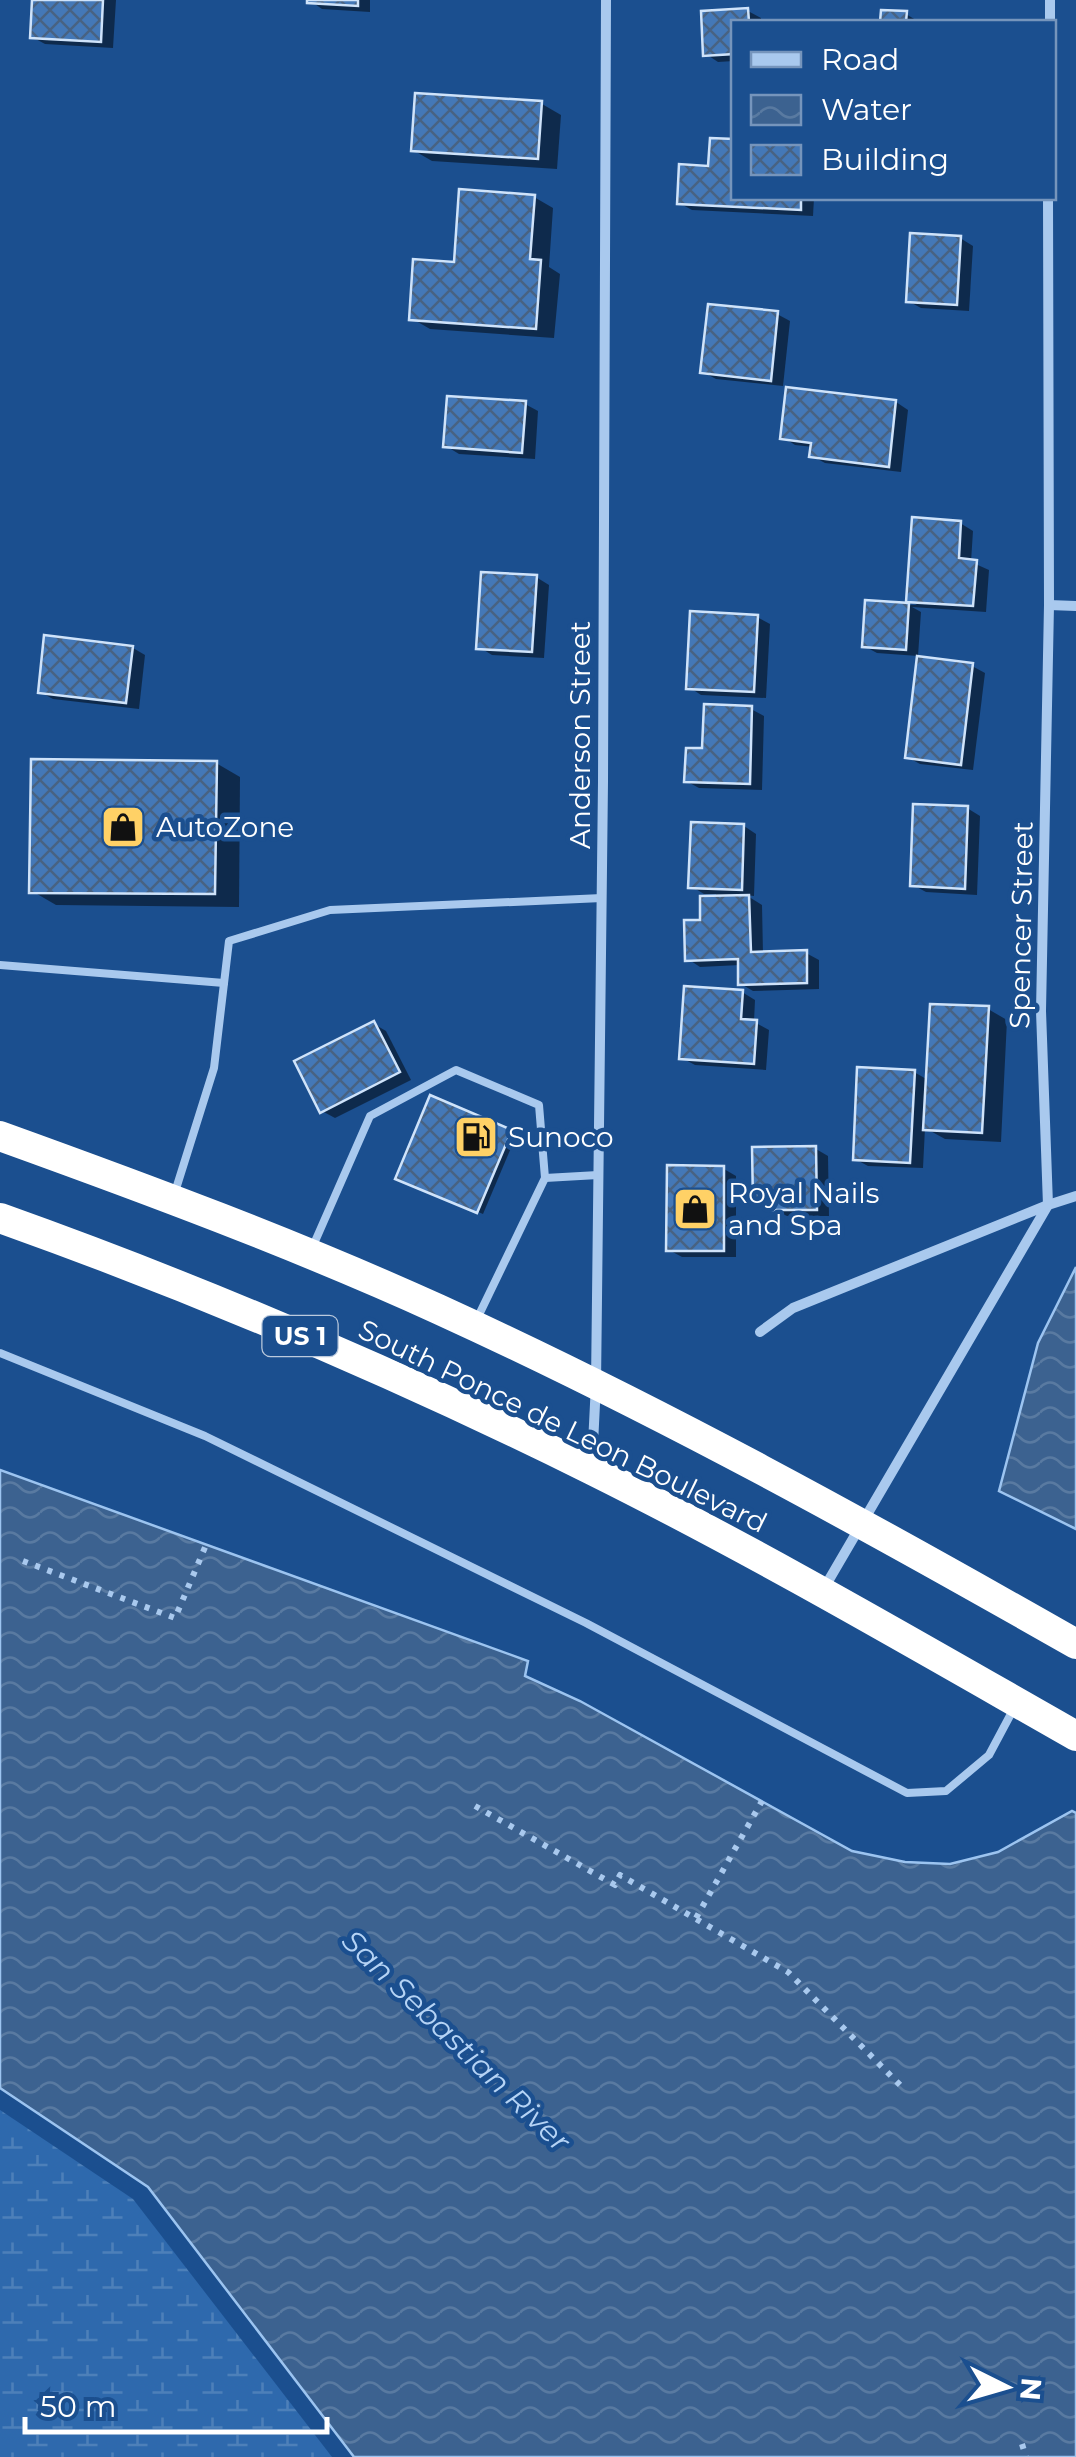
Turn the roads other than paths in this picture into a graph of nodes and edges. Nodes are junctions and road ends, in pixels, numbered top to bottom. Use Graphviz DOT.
graph roads {
  1 [pos="606,0"];
  2 [pos="1048,200"];
  3 [pos="1049,605"];
  4 [pos="1076,606"];
  5 [pos="602,898"];
  6 [pos="0,965"];
  7 [pos="224,983"];
  8 [pos="0,1136"];
  9 [pos="598,1175"];
  10 [pos="545,1178"];
  11 [pos="1076,1196"];
  12 [pos="172,1200"];
  13 [pos="1048,1204"];
  14 [pos="0,1218"];
  15 [pos="309,1254"];
  16 [pos="474,1326"];
  17 [pos="760,1332"];
  18 [pos="0,1353"];
  19 [pos="596,1384"];
  20 [pos="592,1470"];
  21 [pos="861,1522"];
  22 [pos="822,1592"];
  23 [pos="1076,1644"];
  24 [pos="1017,1703"];
  25 [pos="1076,1736"];
  1 -- 5 [label="street, Anderson Street"];
  2 -- 3 [label="street, Spencer Street"];
  3 -- 4 [label="street"];
  3 -- 13 [label="street, Spencer Street"];
  5 -- 7 [label="lane"];
  5 -- 9 [label="street, Anderson Street"];
  6 -- 7 [label="lane"];
  7 -- 12 [label="lane"];
  8 -- 12 [label="highway, South Ponce de Leon Boulevard"];
  9 -- 10 [label="lane"];
  9 -- 19 [label="street, Anderson Street"];
  10 -- 15 [label="lane"];
  10 -- 16 [label="lane"];
  11 -- 13 [label="street"];
  12 -- 15 [label="highway, South Ponce de Leon Boulevard"];
  13 -- 17 [label="street"];
  13 -- 21 [label="street"];
  14 -- 20 [label="highway, South Ponce de Leon Boulevard / US 1"];
  15 -- 16 [label="highway, South Ponce de Leon Boulevard"];
  16 -- 19 [label="highway, South Ponce de Leon Boulevard"];
  18 -- 24 [label="lane"];
  19 -- 20 [label="street, Anderson Street"];
  19 -- 21 [label="highway, South Ponce de Leon Boulevard"];
  20 -- 22 [label="highway, South Ponce de Leon Boulevard / US 1"];
  21 -- 22 [label="street"];
  21 -- 23 [label="highway, South Ponce de Leon Boulevard"];
  22 -- 24 [label="highway, South Ponce de Leon Boulevard / US 1"];
  24 -- 25 [label="highway, South Ponce de Leon Boulevard / US 1"];
}
